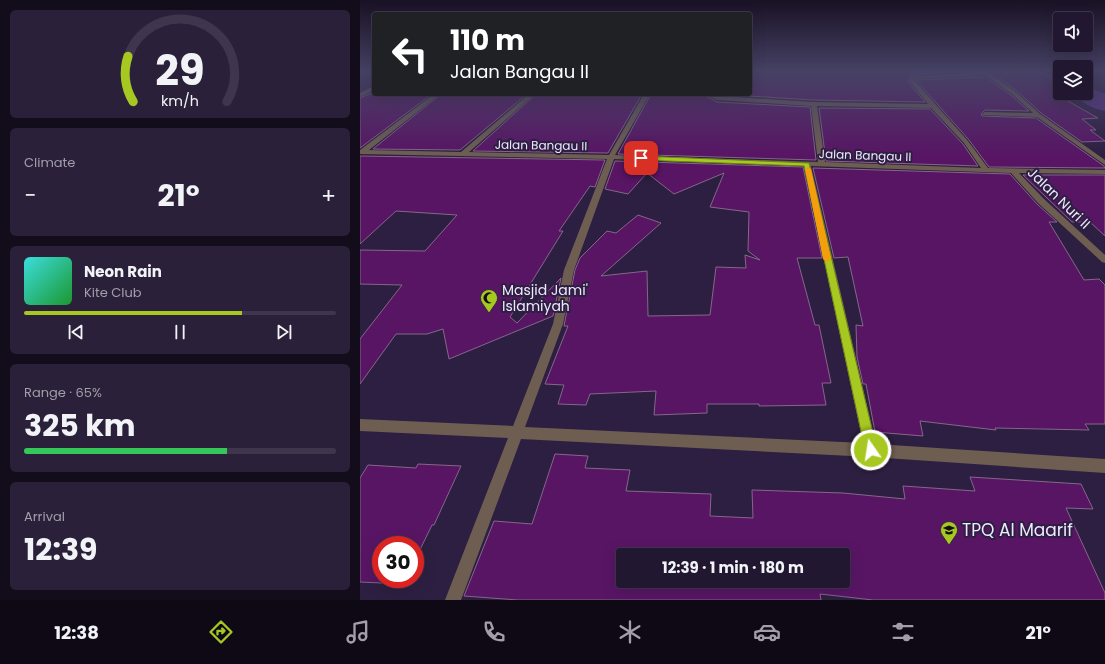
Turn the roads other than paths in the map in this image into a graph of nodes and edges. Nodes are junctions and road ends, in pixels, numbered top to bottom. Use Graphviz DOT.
graph roads {
  1 [pos="430,99"];
  2 [pos="526,99"];
  3 [pos="644,99"];
  4 [pos="733,99"];
  5 [pos="927,99"];
  6 [pos="1021,99"];
  7 [pos="814,104"];
  8 [pos="933,106"];
  9 [pos="985,114"];
  10 [pos="1038,115"];
  11 [pos="361,152"];
  12 [pos="462,154"];
  13 [pos="611,157"];
  14 [pos="1105,163"];
  15 [pos="807,164"];
  16 [pos="822,164"];
  17 [pos="986,170"];
  18 [pos="1013,171"];
  19 [pos="1105,172"];
  20 [pos="1105,260"];
  21 [pos="360,425"];
  22 [pos="516,434"];
  23 [pos="871,450"];
  24 [pos="1105,466"];
  25 [pos="453,600"];
  1 -- 11 [label="street"];
  2 -- 12 [label="street"];
  3 -- 13 [label="street"];
  4 -- 7 [label="street"];
  5 -- 8 [label="street"];
  6 -- 10 [label="street"];
  7 -- 8 [label="street"];
  7 -- 16 [label="street"];
  8 -- 17 [label="street"];
  9 -- 10 [label="street"];
  10 -- 14 [label="street"];
  11 -- 12 [label="street, Jalan Bangau II"];
  12 -- 13 [label="street, Jalan Bangau II"];
  13 -- 15 [label="street, Jalan Bangau II"];
  13 -- 22 [label="street"];
  15 -- 16 [label="street, Jalan Bangau II"];
  15 -- 23 [label="street"];
  16 -- 17 [label="street, Jalan Bangau II"];
  17 -- 18 [label="street, Jalan Bangau II"];
  18 -- 19 [label="street, Jalan Bangau II"];
  18 -- 20 [label="street, Jalan Nuri II"];
  21 -- 22 [label="street"];
  22 -- 23 [label="street"];
  22 -- 25 [label="street"];
  23 -- 24 [label="street"];
}
